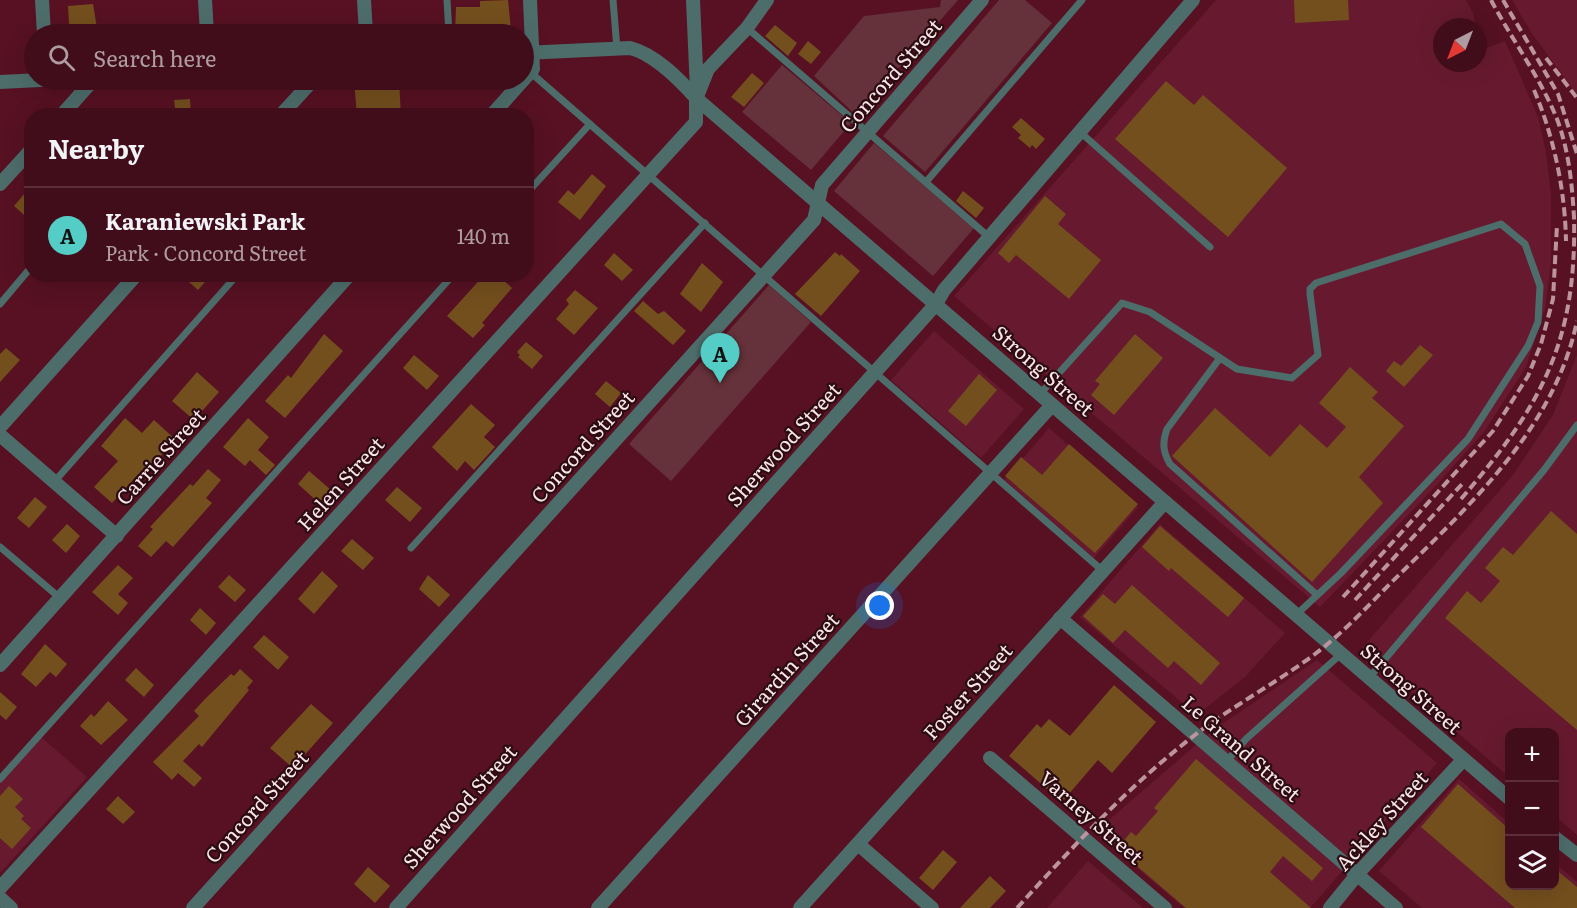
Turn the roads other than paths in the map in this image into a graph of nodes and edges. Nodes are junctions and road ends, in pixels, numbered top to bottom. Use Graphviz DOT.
graph roads {
  1 [pos="42,0"];
  2 [pos="205,0"];
  3 [pos="364,0"];
  4 [pos="447,0"];
  5 [pos="530,0"];
  6 [pos="613,0"];
  7 [pos="693,0"];
  8 [pos="767,0"];
  9 [pos="982,0"];
  10 [pos="1082,0"];
  11 [pos="1192,0"];
  12 [pos="43,24"];
  13 [pos="206,24"];
  14 [pos="365,24"];
  15 [pos="448,24"];
  16 [pos="529,24"];
  17 [pos="747,28"];
  18 [pos="617,49"];
  19 [pos="534,53"];
  20 [pos="24,81"];
  21 [pos="0,82"];
  22 [pos="534,83"];
  23 [pos="84,90"];
  24 [pos="304,90"];
  25 [pos="514,90"];
  26 [pos="696,99"];
  27 [pos="68,108"];
  28 [pos="287,108"];
  29 [pos="498,108"];
  30 [pos="590,123"];
  31 [pos="1080,132"];
  32 [pos="868,133"];
  33 [pos="24,157"];
  34 [pos="648,175"];
  35 [pos="926,182"];
  36 [pos="0,184"];
  37 [pos="534,185"];
  38 [pos="818,203"];
  39 [pos="705,223"];
  40 [pos="989,237"];
  41 [pos="1210,247"];
  42 [pos="765,275"];
  43 [pos="24,276"];
  44 [pos="130,282"];
  45 [pos="231,282"];
  46 [pos="343,282"];
  47 [pos="447,282"];
  48 [pos="0,304"];
  49 [pos="936,304"];
  50 [pos="1220,358"];
  51 [pos="875,372"];
  52 [pos="1040,394"];
  53 [pos="1052,405"];
  54 [pos="1577,425"];
  55 [pos="0,427"];
  56 [pos="0,435"];
  57 [pos="991,473"];
  58 [pos="54,482"];
  59 [pos="1165,502"];
  60 [pos="117,536"];
  61 [pos="0,547"];
  62 [pos="411,548"];
  63 [pos="1103,571"];
  64 [pos="1316,594"];
  65 [pos="60,598"];
  66 [pos="1295,615"];
  67 [pos="1060,618"];
  68 [pos="1341,654"];
  69 [pos="0,664"];
  70 [pos="1369,678"];
  71 [pos="990,758"];
  72 [pos="1463,760"];
  73 [pos="1226,762"];
  74 [pos="0,778"];
  75 [pos="1505,796"];
  76 [pos="1559,841"];
  77 [pos="858,844"];
  78 [pos="1577,855"];
  79 [pos="1358,875"];
  80 [pos="0,888"];
  81 [pos="0,898"];
  82 [pos="11,908"];
  83 [pos="193,908"];
  84 [pos="396,908"];
  85 [pos="598,908"];
  86 [pos="800,908"];
  87 [pos="932,908"];
  88 [pos="1165,908"];
  89 [pos="1330,908"];
  90 [pos="1396,908"];
  1 -- 12 [label="street"];
  2 -- 13 [label="street"];
  3 -- 14 [label="street"];
  4 -- 15 [label="lane"];
  5 -- 16 [label="street"];
  6 -- 18 [label="lane"];
  7 -- 26 [label="street, Helen Street"];
  8 -- 17 [label="street"];
  9 -- 32 [label="street, Concord Street"];
  10 -- 35 [label="lane"];
  11 -- 31 [label="street, Sherwood Street"];
  17 -- 26 [label="street"];
  17 -- 32 [label="lane"];
  18 -- 19 [label="street, Strong Street"];
  18 -- 26 [label="street, Strong Street"];
  20 -- 21 [label="street"];
  22 -- 30 [label="lane"];
  23 -- 27 [label="street"];
  24 -- 28 [label="street"];
  25 -- 29 [label="street"];
  26 -- 34 [label="street, Helen Street"];
  26 -- 38 [label="street, Strong Street"];
  30 -- 34 [label="lane"];
  30 -- 37 [label="lane"];
  31 -- 40 [label="street, Sherwood Street"];
  31 -- 41 [label="lane"];
  32 -- 35 [label="lane"];
  32 -- 38 [label="street, Concord Street"];
  33 -- 36 [label="street"];
  34 -- 39 [label="lane"];
  34 -- 80 [label="street, Helen Street"];
  35 -- 40 [label="lane"];
  38 -- 42 [label="street, Concord Street"];
  38 -- 49 [label="street, Strong Street"];
  39 -- 42 [label="lane"];
  39 -- 62 [label="lane"];
  40 -- 49 [label="street, Sherwood Street"];
  42 -- 51 [label="lane"];
  42 -- 83 [label="street, Concord Street"];
  43 -- 48 [label="lane"];
  44 -- 55 [label="street"];
  45 -- 58 [label="lane"];
  46 -- 60 [label="street, Carrie Street"];
  47 -- 74 [label="lane"];
  49 -- 51 [label="street, Sherwood Street"];
  49 -- 52 [label="street, Strong Street"];
  50 -- 52 [label="lane"];
  50 -- 64 [label="lane"];
  50 -- 64 [label="lane"];
  51 -- 57 [label="lane"];
  51 -- 84 [label="street, Sherwood Street"];
  52 -- 53 [label="street, Strong Street"];
  53 -- 57 [label="street, Girardin Street"];
  53 -- 59 [label="street, Strong Street"];
  54 -- 70 [label="lane"];
  56 -- 58 [label="street"];
  57 -- 63 [label="lane"];
  57 -- 85 [label="street, Girardin Street"];
  58 -- 60 [label="street"];
  59 -- 63 [label="street, Foster Street"];
  59 -- 66 [label="street, Strong Street"];
  60 -- 65 [label="street, Carrie Street"];
  61 -- 65 [label="lane"];
  63 -- 67 [label="street, Foster Street"];
  64 -- 66 [label="lane"];
  65 -- 69 [label="street, Carrie Street"];
  66 -- 68 [label="street, Strong Street"];
  67 -- 73 [label="street, Le Grand Street"];
  67 -- 77 [label="street, Foster Street"];
  68 -- 70 [label="street, Strong Street"];
  68 -- 73 [label="lane"];
  70 -- 72 [label="street, Strong Street"];
  71 -- 88 [label="street, Varney Street"];
  72 -- 75 [label="street, Strong Street"];
  72 -- 79 [label="street, Ackley Street"];
  73 -- 79 [label="street, Le Grand Street"];
  76 -- 78 [label="street"];
  77 -- 86 [label="street, Foster Street"];
  77 -- 87 [label="street"];
  79 -- 89 [label="street, Ackley Street"];
  79 -- 90 [label="street, Le Grand Street"];
  81 -- 82 [label="street"];
}
